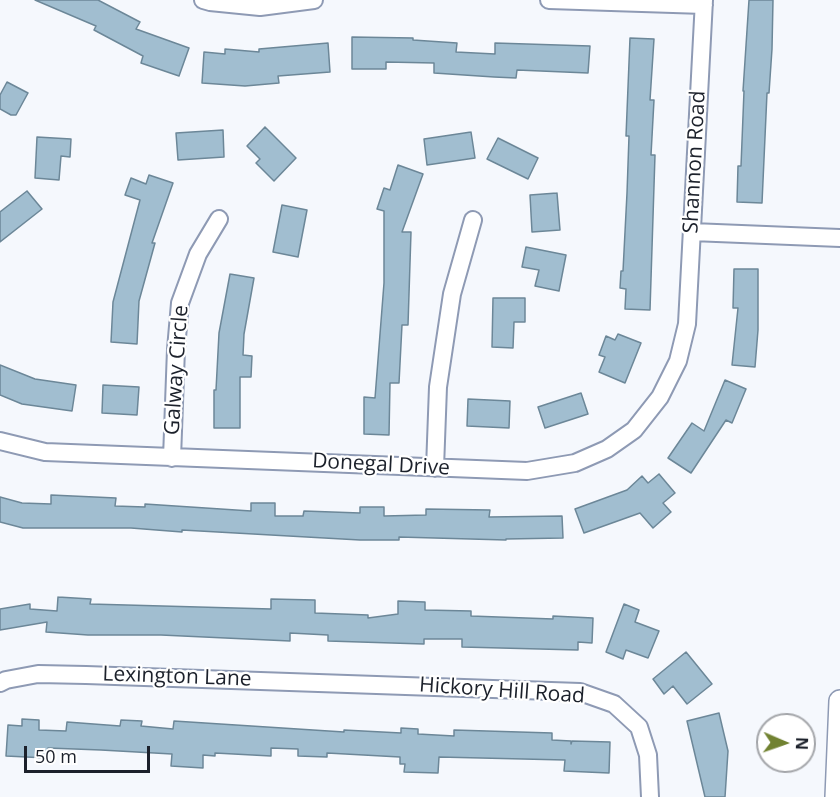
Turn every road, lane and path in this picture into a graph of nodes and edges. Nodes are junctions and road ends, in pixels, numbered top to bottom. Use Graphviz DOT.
graph roads {
  1 [pos="203,0"];
  2 [pos="314,0"];
  3 [pos="549,0"];
  4 [pos="704,3"];
  5 [pos="219,219"];
  6 [pos="473,220"];
  7 [pos="692,232"];
  8 [pos="840,238"];
  9 [pos="687,324"];
  10 [pos="0,441"];
  11 [pos="172,458"];
  12 [pos="435,468"];
  13 [pos="0,683"];
  14 [pos="355,683"];
  15 [pos="840,700"];
  16 [pos="650,797"];
  17 [pos="836,797"];
  1 -- 2 [label="street"];
  3 -- 4 [label="street"];
  4 -- 7 [label="street, Shannon Road"];
  5 -- 11 [label="street, Galway Circle"];
  6 -- 12 [label="street"];
  7 -- 8 [label="street"];
  7 -- 9 [label="street, Shannon Road"];
  9 -- 12 [label="street, Donegal Drive"];
  10 -- 11 [label="street, Donegal Drive"];
  11 -- 12 [label="street, Donegal Drive"];
  13 -- 14 [label="street, Lexington Lane"];
  14 -- 16 [label="street, Hickory Hill Road"];
  15 -- 17 [label="street"];
}
